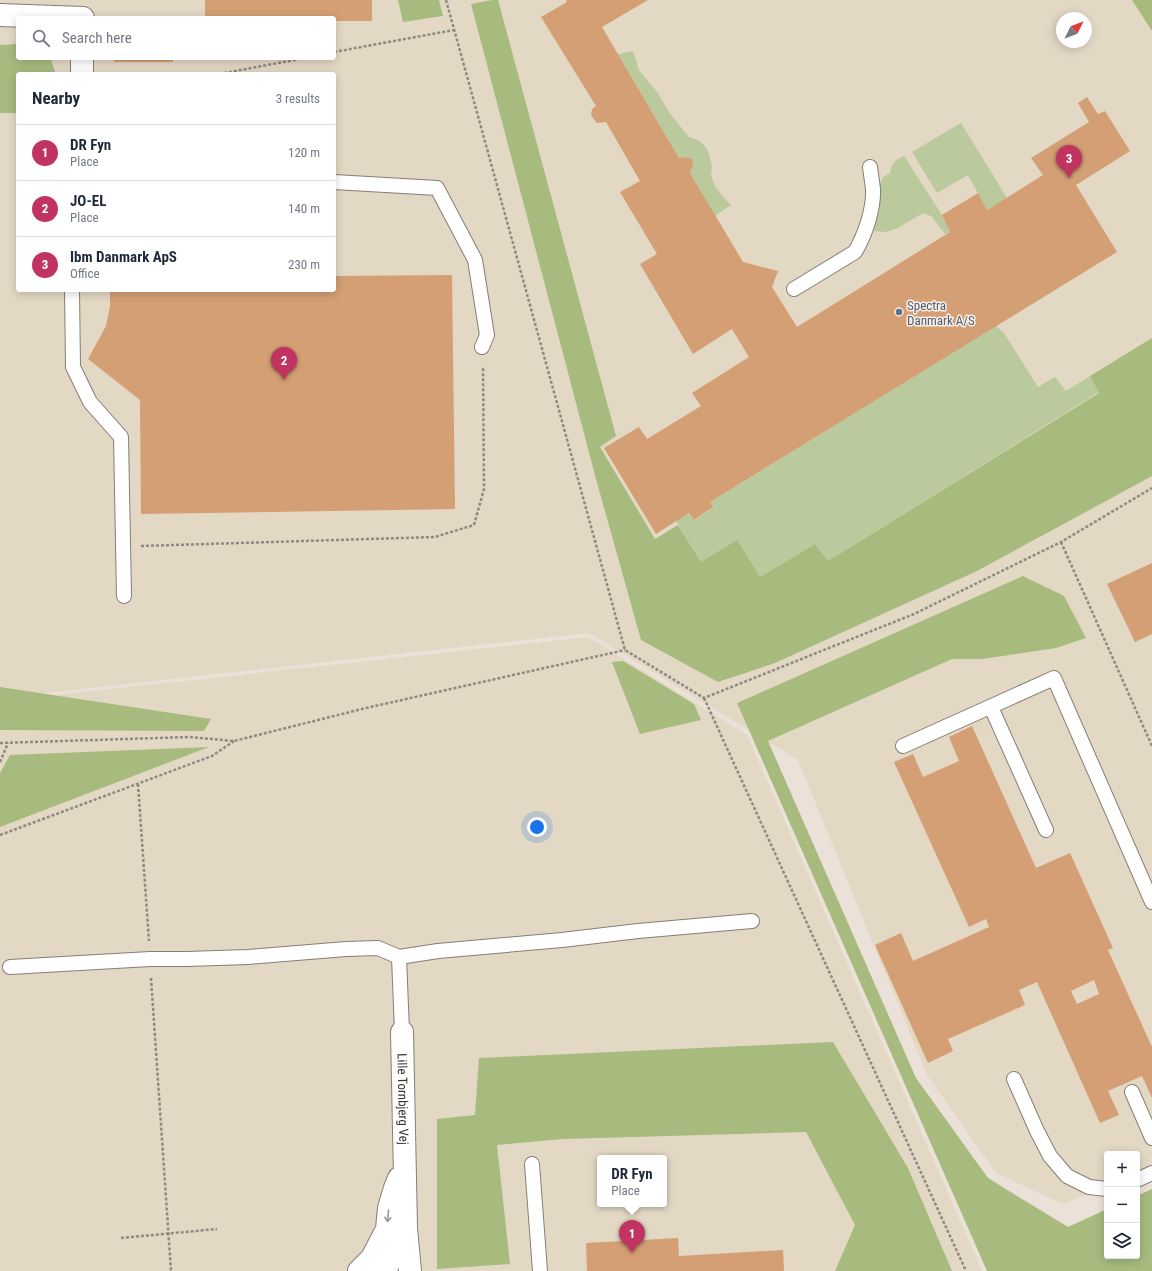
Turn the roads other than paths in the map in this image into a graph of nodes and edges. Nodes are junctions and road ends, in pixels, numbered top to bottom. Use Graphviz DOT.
graph roads {
  1 [pos="84,0"];
  2 [pos="0,15"];
  3 [pos="28,16"];
  4 [pos="83,16"];
  5 [pos="82,60"];
  6 [pos="82,72"];
  7 [pos="870,167"];
  8 [pos="336,182"];
  9 [pos="794,289"];
  10 [pos="72,292"];
  11 [pos="482,347"];
  12 [pos="124,596"];
  13 [pos="991,707"];
  14 [pos="903,746"];
  15 [pos="1046,830"];
  16 [pos="1152,902"];
  17 [pos="752,921"];
  18 [pos="399,957"];
  19 [pos="10,967"];
  20 [pos="402,1032"];
  21 [pos="1014,1080"];
  22 [pos="1132,1092"];
  23 [pos="1152,1138"];
  24 [pos="532,1164"];
  25 [pos="404,1166"];
  26 [pos="1152,1173"];
  27 [pos="1140,1179"];
  28 [pos="1104,1189"];
  29 [pos="406,1228"];
  30 [pos="359,1271"];
  31 [pos="385,1271"];
  32 [pos="410,1271"];
  33 [pos="540,1271"];
  1 -- 4 [label="street"];
  2 -- 3 [label="street"];
  5 -- 6 [label="street"];
  7 -- 9 [label="lane"];
  8 -- 11 [label="lane"];
  10 -- 12 [label="lane"];
  13 -- 14 [label="lane"];
  13 -- 15 [label="lane"];
  13 -- 16 [label="lane"];
  17 -- 18 [label="lane"];
  18 -- 19 [label="lane"];
  18 -- 20 [label="lane"];
  20 -- 25 [label="street, Lille Tornbjerg Vej"];
  21 -- 28 [label="lane"];
  22 -- 23 [label="lane"];
  24 -- 33 [label="lane"];
  25 -- 29 [label="street, Lille Tornbjerg Vej"];
  25 -- 30 [label="street, Lille Tornbjerg Vej, one-way"];
  26 -- 27 [label="lane"];
  29 -- 31 [label="street, Lille Tornbjerg Vej"];
  29 -- 32 [label="street, Lille Tornbjerg Vej"];
}
